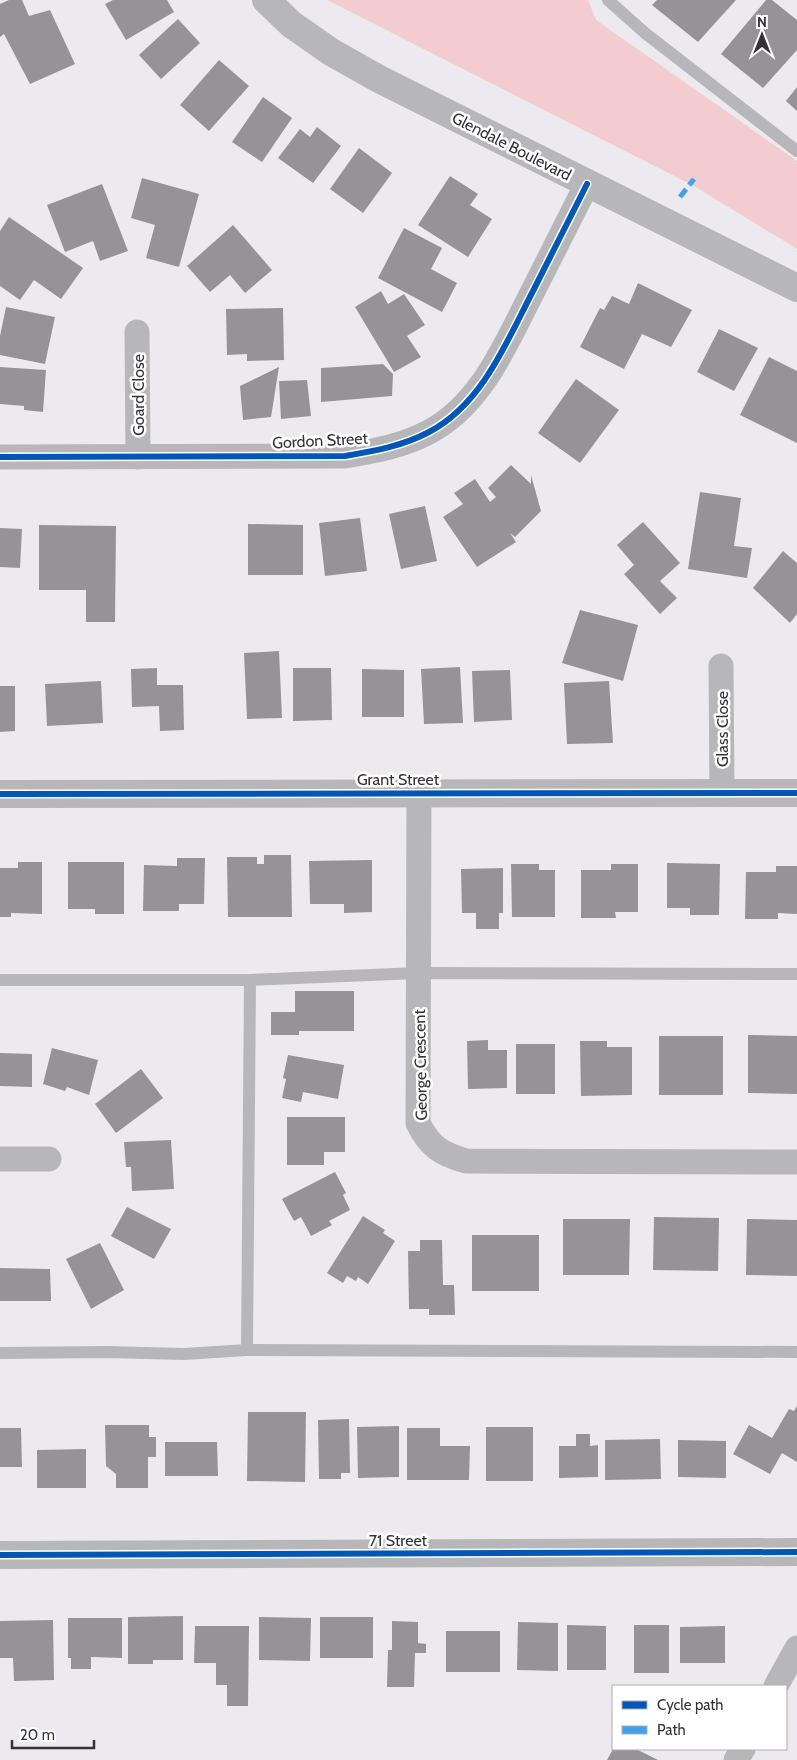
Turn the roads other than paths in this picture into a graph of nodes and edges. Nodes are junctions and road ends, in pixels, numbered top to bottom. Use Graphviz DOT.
graph roads {
  1 [pos="266,0"];
  2 [pos="608,0"];
  3 [pos="797,151"];
  4 [pos="587,184"];
  5 [pos="797,288"];
  6 [pos="137,332"];
  7 [pos="0,457"];
  8 [pos="138,457"];
  9 [pos="721,666"];
  10 [pos="419,792"];
  11 [pos="722,793"];
  12 [pos="797,793"];
  13 [pos="0,794"];
  14 [pos="419,973"];
  15 [pos="797,974"];
  16 [pos="0,980"];
  17 [pos="250,980"];
  18 [pos="0,1159"];
  19 [pos="49,1159"];
  20 [pos="797,1162"];
  21 [pos="247,1350"];
  22 [pos="797,1352"];
  23 [pos="0,1354"];
  24 [pos="797,1552"];
  25 [pos="0,1555"];
  26 [pos="797,1648"];
  27 [pos="777,1685"];
  1 -- 4 [label="street, Glendale Boulevard"];
  2 -- 3 [label="lane"];
  4 -- 5 [label="street, Glendale Boulevard"];
  4 -- 8 [label="street, Gordon Street"];
  6 -- 8 [label="street, Goard Close"];
  7 -- 8 [label="street, Gordon Street"];
  9 -- 11 [label="street, Glass Close"];
  10 -- 11 [label="street, Grant Street"];
  10 -- 13 [label="street, Grant Street"];
  10 -- 14 [label="street, George Crescent"];
  11 -- 12 [label="street, Grant Street"];
  14 -- 15 [label="lane"];
  14 -- 17 [label="lane"];
  14 -- 20 [label="street, George Crescent"];
  16 -- 17 [label="lane"];
  17 -- 21 [label="lane"];
  18 -- 19 [label="street"];
  21 -- 22 [label="lane"];
  21 -- 23 [label="lane"];
  24 -- 25 [label="street, 71 Street"];
  26 -- 27 [label="street"];
}
